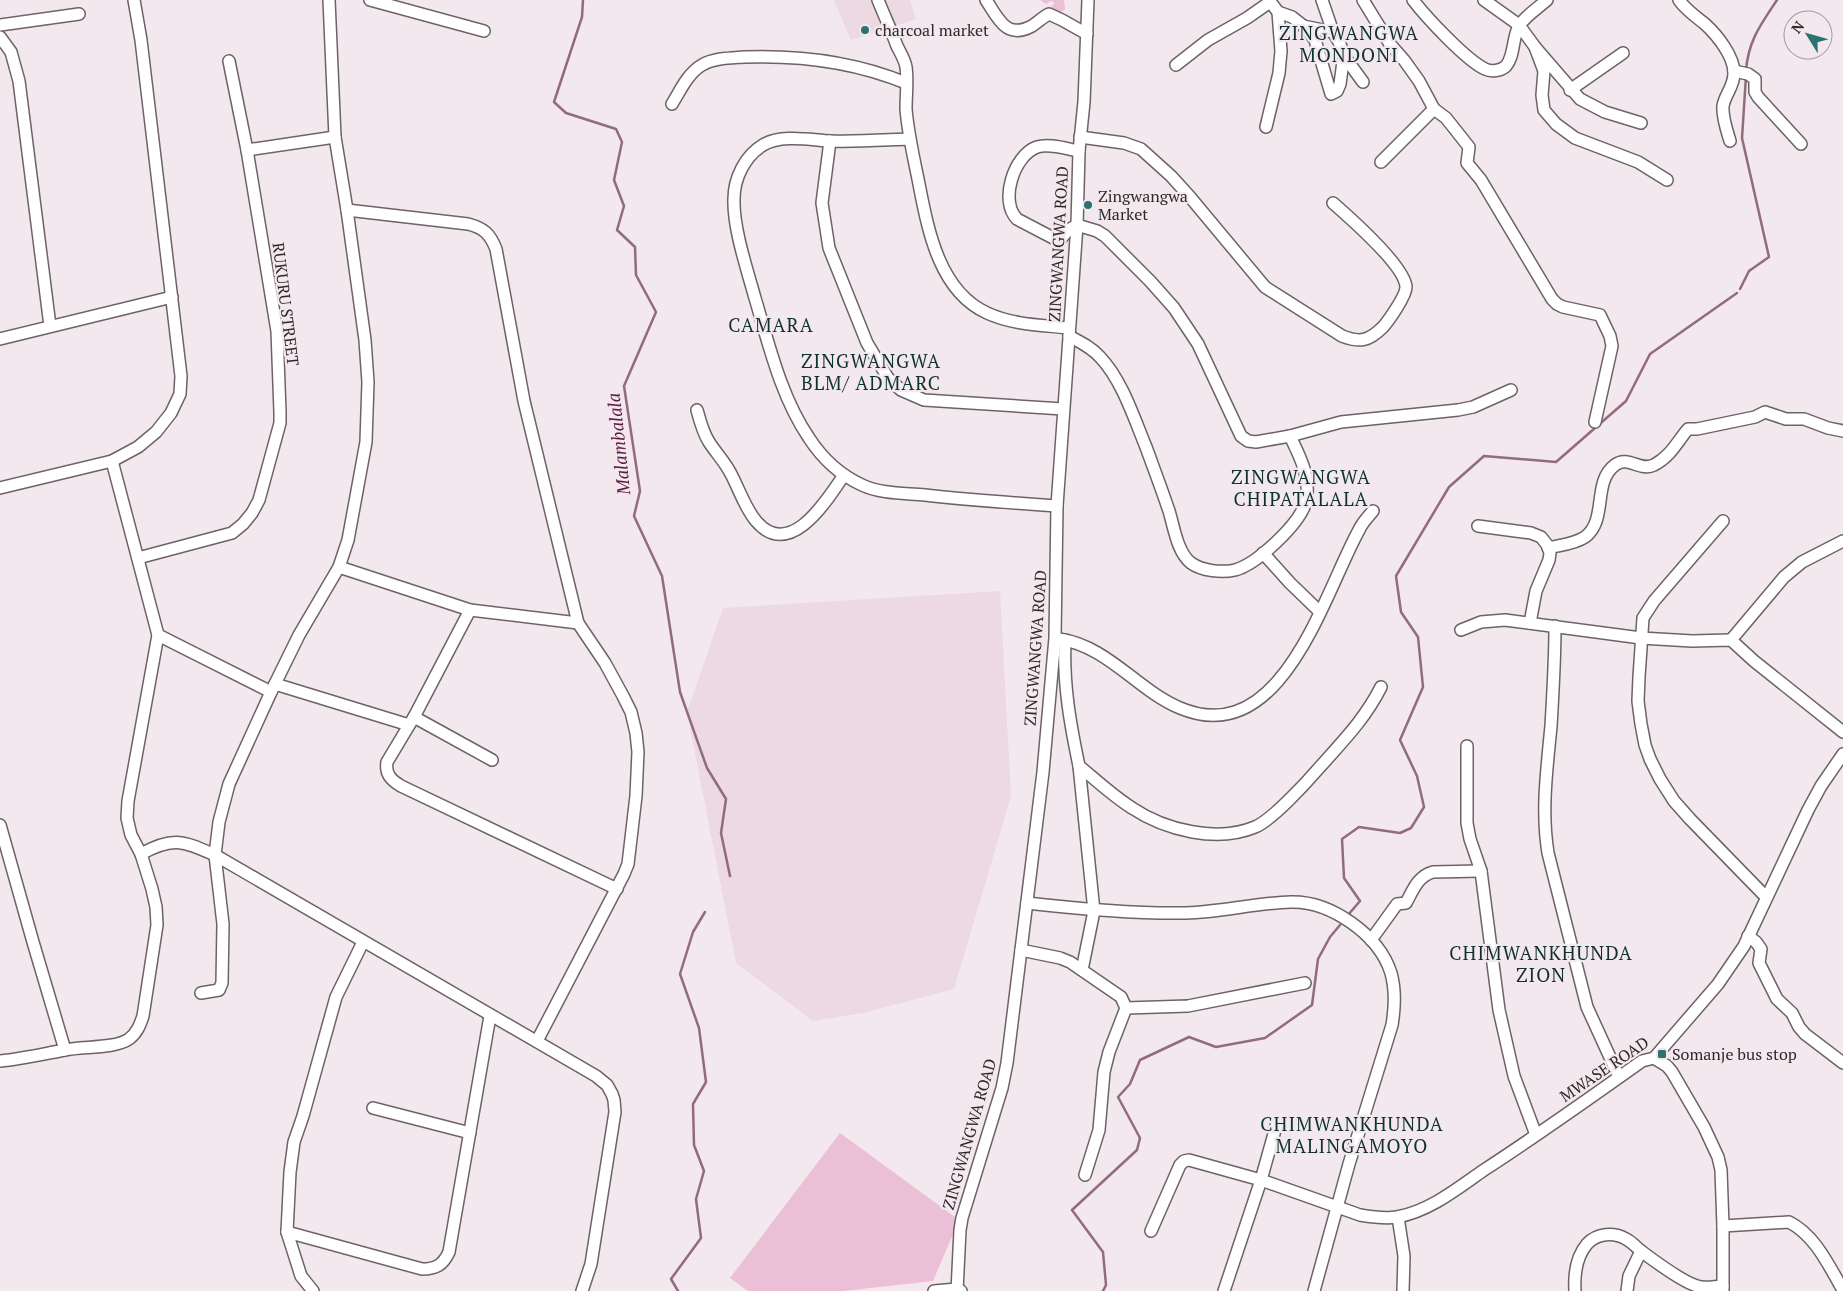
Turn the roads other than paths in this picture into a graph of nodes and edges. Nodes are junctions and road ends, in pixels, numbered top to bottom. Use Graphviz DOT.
graph roads {
  1 [pos="134,0"];
  2 [pos="329,0"];
  3 [pos="370,0"];
  4 [pos="878,0"];
  5 [pos="986,0"];
  6 [pos="1088,0"];
  7 [pos="1322,0"];
  8 [pos="1363,0"];
  9 [pos="1413,0"];
  10 [pos="1484,0"];
  11 [pos="1547,0"];
  12 [pos="1679,0"];
  13 [pos="1270,1"];
  14 [pos="1279,13"];
  15 [pos="79,14"];
  16 [pos="1250,17"];
  17 [pos="0,25"];
  18 [pos="1519,25"];
  19 [pos="1303,26"];
  20 [pos="484,31"];
  21 [pos="1333,32"];
  22 [pos="1087,34"];
  23 [pos="0,37"];
  24 [pos="1536,47"];
  25 [pos="1623,53"];
  26 [pos="1344,56"];
  27 [pos="229,61"];
  28 [pos="1176,65"];
  29 [pos="1734,71"];
  30 [pos="906,82"];
  31 [pos="1363,82"];
  32 [pos="1570,90"];
  33 [pos="672,104"];
  34 [pos="1434,109"];
  35 [pos="1641,123"];
  36 [pos="1266,127"];
  37 [pos="335,137"];
  38 [pos="1080,138"];
  39 [pos="910,139"];
  40 [pos="830,141"];
  41 [pos="1730,141"];
  42 [pos="1801,144"];
  43 [pos="247,150"];
  44 [pos="1079,151"];
  45 [pos="1381,162"];
  46 [pos="1667,180"];
  47 [pos="1333,203"];
  48 [pos="347,210"];
  49 [pos="1077,225"];
  50 [pos="172,297"];
  51 [pos="50,326"];
  52 [pos="1069,332"];
  53 [pos="0,339"];
  54 [pos="1511,390"];
  55 [pos="1063,409"];
  56 [pos="697,410"];
  57 [pos="1595,422"];
  58 [pos="1843,431"];
  59 [pos="1290,436"];
  60 [pos="112,460"];
  61 [pos="844,475"];
  62 [pos="0,488"];
  63 [pos="1056,506"];
  64 [pos="1373,511"];
  65 [pos="1723,521"];
  66 [pos="1478,526"];
  67 [pos="1843,542"];
  68 [pos="1548,548"];
  69 [pos="1263,553"];
  70 [pos="138,558"];
  71 [pos="339,567"];
  72 [pos="470,610"];
  73 [pos="1320,612"];
  74 [pos="1530,623"];
  75 [pos="578,624"];
  76 [pos="1556,626"];
  77 [pos="1461,630"];
  78 [pos="158,635"];
  79 [pos="1641,638"];
  80 [pos="1060,639"];
  81 [pos="1731,640"];
  82 [pos="273,688"];
  83 [pos="1381,688"];
  84 [pos="411,721"];
  85 [pos="1843,732"];
  86 [pos="1467,746"];
  87 [pos="1843,754"];
  88 [pos="492,760"];
  89 [pos="1079,766"];
  90 [pos="0,825"];
  91 [pos="141,854"];
  92 [pos="215,855"];
  93 [pos="1481,872"];
  94 [pos="617,889"];
  95 [pos="1766,897"];
  96 [pos="1027,903"];
  97 [pos="1094,911"];
  98 [pos="1748,936"];
  99 [pos="1371,940"];
  100 [pos="363,942"];
  101 [pos="1021,950"];
  102 [pos="1082,970"];
  103 [pos="1305,983"];
  104 [pos="201,994"];
  105 [pos="1126,1008"];
  106 [pos="490,1016"];
  107 [pos="537,1041"];
  108 [pos="66,1050"];
  109 [pos="1654,1058"];
  110 [pos="0,1060"];
  111 [pos="1843,1063"];
  112 [pos="1619,1077"];
  113 [pos="373,1108"];
  114 [pos="1277,1124"];
  115 [pos="470,1132"];
  116 [pos="1536,1135"];
  117 [pos="1085,1175"];
  118 [pos="1261,1180"];
  119 [pos="1337,1207"];
  120 [pos="1398,1217"];
  121 [pos="1723,1226"];
  122 [pos="1151,1231"];
  123 [pos="287,1232"];
  124 [pos="1641,1251"];
  125 [pos="1723,1288"];
  126 [pos="958,1290"];
  127 [pos="1843,1290"];
  128 [pos="313,1291"];
  129 [pos="582,1291"];
  130 [pos="935,1291"];
  131 [pos="1224,1291"];
  132 [pos="1314,1291"];
  133 [pos="1403,1291"];
  134 [pos="1575,1291"];
  135 [pos="1627,1291"];
  1 -- 50 [label="street"];
  2 -- 37 [label="street"];
  3 -- 20 [label="street"];
  4 -- 30 [label="street"];
  5 -- 22 [label="street"];
  6 -- 22 [label="street, ZINGWANGWA ROAD"];
  7 -- 21 [label="street"];
  8 -- 34 [label="street"];
  9 -- 18 [label="street"];
  10 -- 18 [label="street"];
  11 -- 18 [label="street"];
  12 -- 29 [label="street"];
  13 -- 14 [label="street"];
  13 -- 16 [label="street"];
  14 -- 16 [label="street"];
  14 -- 19 [label="street"];
  14 -- 36 [label="street"];
  15 -- 17 [label="street"];
  16 -- 28 [label="street"];
  18 -- 24 [label="street"];
  19 -- 21 [label="street"];
  19 -- 26 [label="street"];
  21 -- 26 [label="street"];
  22 -- 38 [label="street, ZINGWANGWA ROAD"];
  23 -- 51 [label="street"];
  24 -- 32 [label="street"];
  24 -- 46 [label="street"];
  25 -- 32 [label="street"];
  26 -- 31 [label="street"];
  27 -- 43 [label="street, RUKURU STREET"];
  29 -- 41 [label="street"];
  29 -- 42 [label="street"];
  30 -- 33 [label="street"];
  30 -- 39 [label="street"];
  32 -- 35 [label="street"];
  34 -- 45 [label="street"];
  34 -- 57 [label="street"];
  37 -- 43 [label="street"];
  37 -- 48 [label="street"];
  38 -- 44 [label="street, ZINGWANGWA ROAD"];
  38 -- 47 [label="street"];
  39 -- 40 [label="street"];
  39 -- 52 [label="street"];
  40 -- 55 [label="street"];
  40 -- 61 [label="street"];
  43 -- 70 [label="street, RUKURU STREET"];
  44 -- 49 [label="street, ZINGWANGWA ROAD"];
  44 -- 49 [label="street"];
  48 -- 71 [label="street"];
  48 -- 75 [label="street"];
  49 -- 52 [label="street, ZINGWANGWA ROAD"];
  49 -- 59 [label="street"];
  50 -- 51 [label="street"];
  50 -- 60 [label="street"];
  51 -- 53 [label="street"];
  52 -- 55 [label="street, ZINGWANGWA ROAD"];
  52 -- 69 [label="street"];
  54 -- 59 [label="street"];
  55 -- 63 [label="street, ZINGWANGWA ROAD"];
  56 -- 61 [label="street"];
  58 -- 68 [label="street"];
  59 -- 69 [label="street"];
  60 -- 62 [label="street"];
  60 -- 70 [label="street"];
  61 -- 63 [label="street"];
  63 -- 80 [label="street, ZINGWANGWA ROAD"];
  64 -- 73 [label="street"];
  65 -- 79 [label="street"];
  66 -- 68 [label="street"];
  67 -- 81 [label="street"];
  68 -- 74 [label="street"];
  69 -- 73 [label="street"];
  70 -- 78 [label="street"];
  71 -- 72 [label="street"];
  71 -- 82 [label="street"];
  72 -- 75 [label="street"];
  72 -- 84 [label="street"];
  73 -- 80 [label="street"];
  74 -- 76 [label="street"];
  74 -- 77 [label="street"];
  75 -- 94 [label="street"];
  76 -- 79 [label="street"];
  76 -- 112 [label="street"];
  78 -- 82 [label="street"];
  78 -- 91 [label="street"];
  79 -- 81 [label="street"];
  79 -- 95 [label="street"];
  80 -- 89 [label="street"];
  80 -- 96 [label="street, ZINGWANGWA ROAD"];
  81 -- 85 [label="street"];
  82 -- 84 [label="street"];
  82 -- 92 [label="street"];
  83 -- 89 [label="street"];
  84 -- 88 [label="street"];
  84 -- 94 [label="street"];
  86 -- 93 [label="street"];
  87 -- 95 [label="street, MWASE ROAD"];
  89 -- 97 [label="street"];
  90 -- 108 [label="street"];
  91 -- 92 [label="street"];
  91 -- 108 [label="street"];
  92 -- 100 [label="street"];
  92 -- 104 [label="street"];
  93 -- 99 [label="street"];
  93 -- 116 [label="street"];
  94 -- 107 [label="street"];
  95 -- 98 [label="street, MWASE ROAD"];
  96 -- 97 [label="street"];
  96 -- 101 [label="street, ZINGWANGWA ROAD"];
  97 -- 99 [label="street"];
  97 -- 102 [label="street"];
  98 -- 109 [label="street, MWASE ROAD"];
  98 -- 111 [label="street"];
  99 -- 119 [label="street"];
  100 -- 106 [label="street"];
  100 -- 123 [label="street"];
  101 -- 102 [label="street"];
  101 -- 126 [label="street, ZINGWANGWA ROAD"];
  102 -- 105 [label="street"];
  103 -- 105 [label="street"];
  105 -- 117 [label="street"];
  106 -- 107 [label="street"];
  106 -- 115 [label="street"];
  107 -- 129 [label="street"];
  108 -- 110 [label="street"];
  109 -- 112 [label="street, MWASE ROAD"];
  109 -- 121 [label="street"];
  112 -- 116 [label="street, MWASE ROAD"];
  113 -- 115 [label="street"];
  114 -- 118 [label="street"];
  115 -- 123 [label="street"];
  116 -- 120 [label="street, MWASE ROAD"];
  118 -- 119 [label="street, MWASE ROAD"];
  118 -- 122 [label="street, MWASE ROAD"];
  118 -- 131 [label="street"];
  119 -- 120 [label="street, MWASE ROAD"];
  119 -- 132 [label="street"];
  120 -- 133 [label="street"];
  121 -- 125 [label="street"];
  121 -- 127 [label="street"];
  123 -- 128 [label="street"];
  124 -- 125 [label="street"];
  124 -- 134 [label="street"];
  124 -- 135 [label="street"];
  126 -- 130 [label="street"];
}
